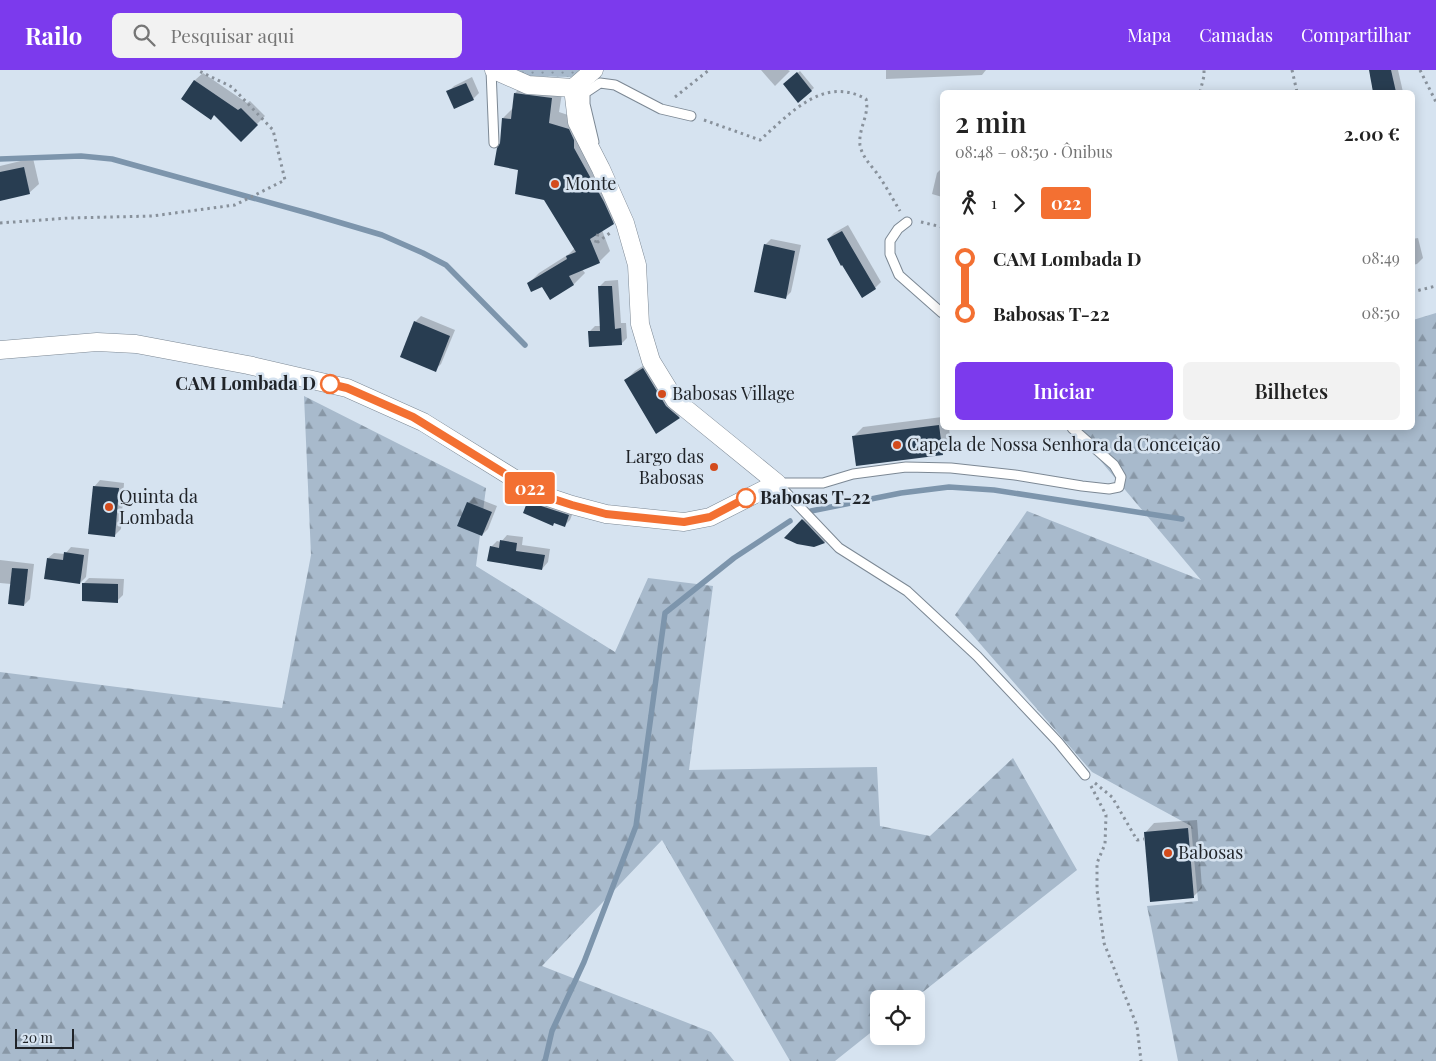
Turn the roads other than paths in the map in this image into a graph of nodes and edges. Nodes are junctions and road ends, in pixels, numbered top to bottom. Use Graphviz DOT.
graph roads {
  1 [pos="492,70"];
  2 [pos="594,70"];
  3 [pos="572,88"];
  4 [pos="692,116"];
  5 [pos="494,143"];
  6 [pos="601,169"];
  7 [pos="907,222"];
  8 [pos="940,311"];
  9 [pos="0,350"];
  10 [pos="1074,430"];
  11 [pos="777,482"];
  12 [pos="1085,775"];
  1 -- 3 [label="street"];
  1 -- 5 [label="lane"];
  2 -- 3 [label="street"];
  3 -- 6 [label="street"];
  4 -- 6 [label="lane"];
  6 -- 11 [label="street"];
  7 -- 8 [label="lane"];
  9 -- 11 [label="street"];
  10 -- 11 [label="lane"];
  11 -- 12 [label="lane"];
}
